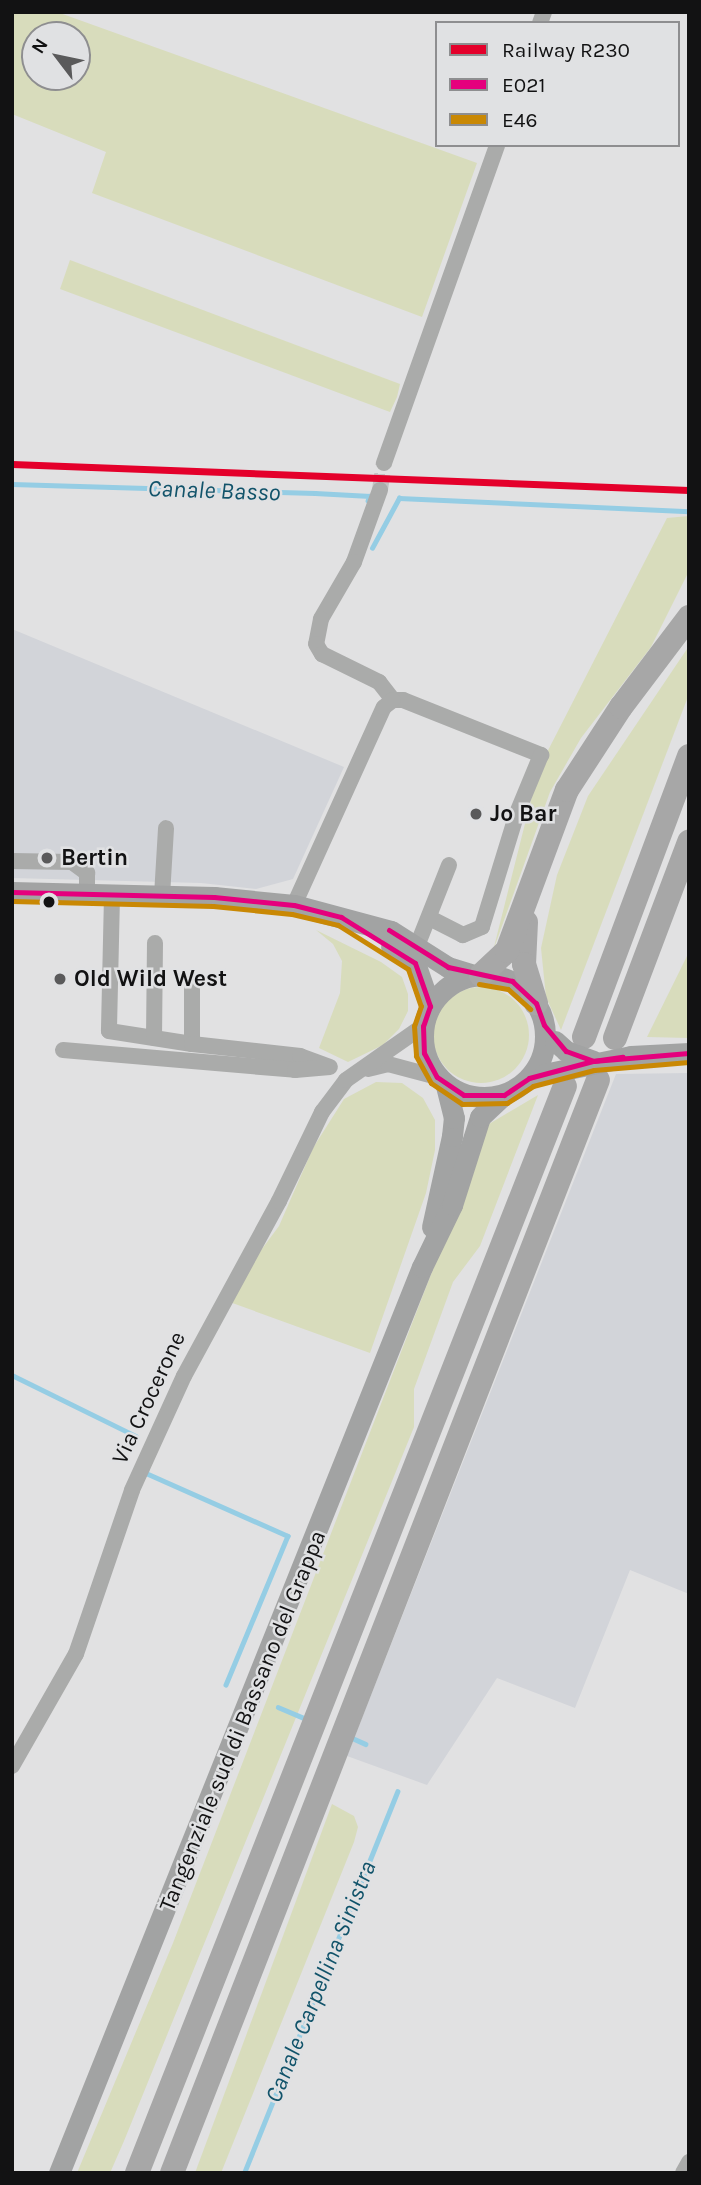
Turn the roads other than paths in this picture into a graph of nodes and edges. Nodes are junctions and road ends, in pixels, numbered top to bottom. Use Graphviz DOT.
graph roads {
  1 [pos="496,147"];
  2 [pos="384,464"];
  3 [pos="380,490"];
  4 [pos="689,617"];
  5 [pos="393,700"];
  6 [pos="689,756"];
  7 [pos="166,828"];
  8 [pos="689,842"];
  9 [pos="12,861"];
  10 [pos="449,865"];
  11 [pos="532,886"];
  12 [pos="12,892"];
  13 [pos="88,895"];
  14 [pos="113,896"];
  15 [pos="162,896"];
  16 [pos="294,905"];
  17 [pos="335,915"];
  18 [pos="429,918"];
  19 [pos="155,943"];
  20 [pos="416,946"];
  21 [pos="478,975"];
  22 [pos="192,986"];
  23 [pos="430,1006"];
  24 [pos="545,1023"];
  25 [pos="423,1026"];
  26 [pos="584,1037"];
  27 [pos="154,1038"];
  28 [pos="615,1038"];
  29 [pos="192,1044"];
  30 [pos="63,1050"];
  31 [pos="689,1054"];
  32 [pos="330,1068"];
  33 [pos="363,1070"];
  34 [pos="596,1070"];
  35 [pos="536,1076"];
  36 [pos="346,1080"];
  37 [pos="442,1081"];
  38 [pos="565,1086"];
  39 [pos="503,1095"];
  40 [pos="422,1267"];
  41 [pos="12,1766"];
  42 [pos="689,2162"];
  43 [pos="59,2173"];
  44 [pos="137,2173"];
  45 [pos="172,2173"];
  46 [pos="684,2173"];
  1 -- 2 [label="street"];
  3 -- 5 [label="street"];
  4 -- 11 [label="highway, Tangenziale sud di Bassano del Grappa"];
  5 -- 16 [label="street"];
  5 -- 18 [label="street"];
  6 -- 26 [label="highway"];
  7 -- 15 [label="street"];
  8 -- 28 [label="highway"];
  9 -- 13 [label="street"];
  10 -- 18 [label="street"];
  11 -- 21 [label="highway, Tangenziale sud di Bassano del Grappa"];
  11 -- 24 [label="highway, Tangenziale sud di Bassano del Grappa"];
  12 -- 13 [label="main road"];
  13 -- 14 [label="main road"];
  14 -- 15 [label="main road"];
  14 -- 27 [label="street"];
  15 -- 16 [label="main road"];
  16 -- 17 [label="main road"];
  17 -- 20 [label="main road"];
  17 -- 23 [label="main road"];
  18 -- 20 [label="street"];
  19 -- 27 [label="street"];
  20 -- 21 [label="main road"];
  21 -- 23 [label="main road, Tangenziale sud di Bassano del Grappa"];
  21 -- 24 [label="main road"];
  22 -- 29 [label="street"];
  23 -- 25 [label="main road, Tangenziale sud di Bassano del Grappa"];
  24 -- 34 [label="main road, bridge"];
  24 -- 35 [label="main road, Tangenziale sud di Bassano del Grappa"];
  25 -- 33 [label="street, Via Crocerone"];
  25 -- 37 [label="main road, Tangenziale sud di Bassano del Grappa"];
  27 -- 29 [label="street"];
  29 -- 32 [label="street"];
  30 -- 32 [label="street"];
  31 -- 34 [label="main road, bridge"];
  32 -- 36 [label="street"];
  33 -- 36 [label="street, Via Crocerone"];
  33 -- 37 [label="street, Via Crocerone"];
  34 -- 35 [label="main road, bridge"];
  34 -- 45 [label="highway"];
  35 -- 39 [label="main road, Tangenziale sud di Bassano del Grappa"];
  36 -- 41 [label="street, Via Crocerone"];
  37 -- 39 [label="main road"];
  37 -- 40 [label="main road, Tangenziale sud di Bassano del Grappa"];
  38 -- 44 [label="highway"];
  39 -- 40 [label="main road, Tangenziale sud di Bassano del Grappa"];
  40 -- 43 [label="main road, Tangenziale sud di Bassano del Grappa"];
  42 -- 46 [label="street"];
}
